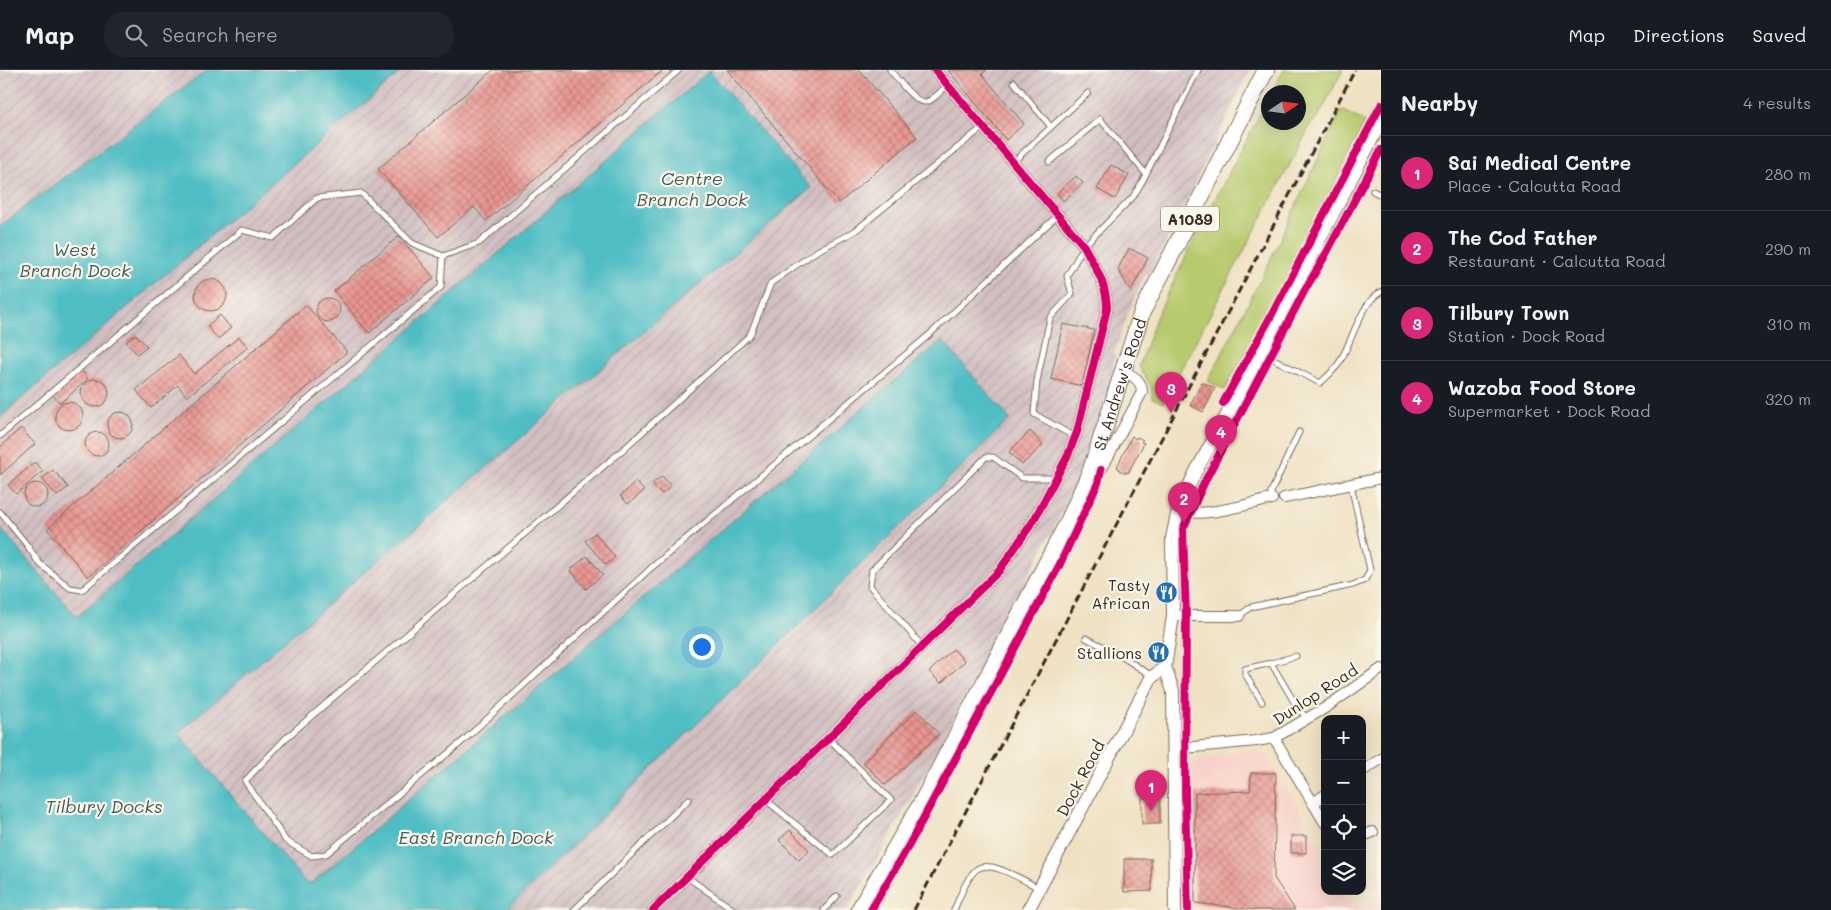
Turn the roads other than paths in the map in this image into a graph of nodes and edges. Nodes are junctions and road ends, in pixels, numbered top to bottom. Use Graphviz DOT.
graph roads {
  1 [pos="679,70"];
  2 [pos="890,70"];
  3 [pos="934,70"];
  4 [pos="1198,70"];
  5 [pos="1266,70"];
  6 [pos="1014,82"];
  7 [pos="947,85"];
  8 [pos="1088,93"];
  9 [pos="1381,122"];
  10 [pos="984,127"];
  11 [pos="1051,127"];
  12 [pos="1013,162"];
  13 [pos="1049,162"];
  14 [pos="1146,174"];
  15 [pos="1373,191"];
  16 [pos="1381,195"];
  17 [pos="1058,215"];
  18 [pos="1084,246"];
  19 [pos="442,256"];
  20 [pos="1381,292"];
  21 [pos="1261,352"];
  22 [pos="1123,371"];
  23 [pos="1299,432"];
  24 [pos="0,436"];
  25 [pos="1075,437"];
  26 [pos="1090,470"];
  27 [pos="1057,478"];
  28 [pos="1381,478"];
  29 [pos="1350,485"];
  30 [pos="1284,498"];
  31 [pos="1272,499"];
  32 [pos="0,512"];
  33 [pos="1176,515"];
  34 [pos="1173,616"];
  35 [pos="1240,616"];
  36 [pos="1086,638"];
  37 [pos="923,646"];
  38 [pos="1296,656"];
  39 [pos="1271,663"];
  40 [pos="1165,667"];
  41 [pos="1381,669"];
  42 [pos="1152,676"];
  43 [pos="1262,702"];
  44 [pos="1307,719"];
  45 [pos="1274,738"];
  46 [pos="829,739"];
  47 [pos="1174,749"];
  48 [pos="1381,759"];
  49 [pos="1366,768"];
  50 [pos="1321,798"];
  51 [pos="689,799"];
  52 [pos="766,800"];
  53 [pos="1313,803"];
  54 [pos="1321,816"];
  55 [pos="1373,832"];
  56 [pos="1366,835"];
  57 [pos="686,877"];
  58 [pos="1039,889"];
  59 [pos="837,896"];
  60 [pos="574,910"];
  61 [pos="653,910"];
  62 [pos="734,910"];
  63 [pos="824,910"];
  64 [pos="858,910"];
  65 [pos="954,910"];
  66 [pos="1028,910"];
  67 [pos="1175,910"];
  1 -- 19 [label="lane"];
  2 -- 7 [label="lane"];
  3 -- 7 [label="street"];
  4 -- 14 [label="lane"];
  5 -- 22 [label="highway, St Andrew's Road / A1089"];
  6 -- 11 [label="lane"];
  7 -- 10 [label="street"];
  8 -- 11 [label="lane"];
  9 -- 21 [label="street"];
  10 -- 12 [label="street"];
  10 -- 17 [label="lane"];
  11 -- 12 [label="lane"];
  12 -- 17 [label="street"];
  13 -- 14 [label="lane"];
  14 -- 18 [label="lane"];
  15 -- 16 [label="lane"];
  17 -- 18 [label="street"];
  18 -- 25 [label="street"];
  18 -- 25 [label="lane"];
  19 -- 24 [label="lane"];
  19 -- 32 [label="lane"];
  20 -- 21 [label="lane"];
  21 -- 33 [label="street"];
  22 -- 26 [label="highway, St Andrew's Road / A1089"];
  22 -- 26 [label="street"];
  23 -- 31 [label="lane"];
  25 -- 27 [label="street"];
  26 -- 64 [label="highway, St Andrew's Road / A1089"];
  27 -- 37 [label="street"];
  27 -- 37 [label="lane"];
  28 -- 29 [label="street"];
  29 -- 30 [label="street"];
  29 -- 35 [label="lane"];
  31 -- 33 [label="street"];
  33 -- 34 [label="street"];
  34 -- 35 [label="street"];
  34 -- 40 [label="street"];
  36 -- 42 [label="lane"];
  37 -- 46 [label="street"];
  38 -- 39 [label="lane"];
  39 -- 43 [label="lane"];
  39 -- 44 [label="lane"];
  40 -- 42 [label="street, Dock Road"];
  40 -- 47 [label="street"];
  41 -- 44 [label="street, Dunlop Road"];
  42 -- 58 [label="street, Dock Road"];
  44 -- 45 [label="street, Dunlop Road"];
  45 -- 47 [label="street, Dunlop Road"];
  45 -- 53 [label="street"];
  46 -- 52 [label="street"];
  46 -- 52 [label="lane"];
  47 -- 67 [label="street"];
  48 -- 49 [label="street"];
  50 -- 53 [label="street"];
  51 -- 60 [label="lane"];
  52 -- 57 [label="street"];
  53 -- 54 [label="street"];
  55 -- 56 [label="street"];
  57 -- 61 [label="street"];
  57 -- 62 [label="lane"];
  58 -- 65 [label="lane"];
  58 -- 66 [label="street, Dock Road"];
  59 -- 63 [label="lane"];
}
